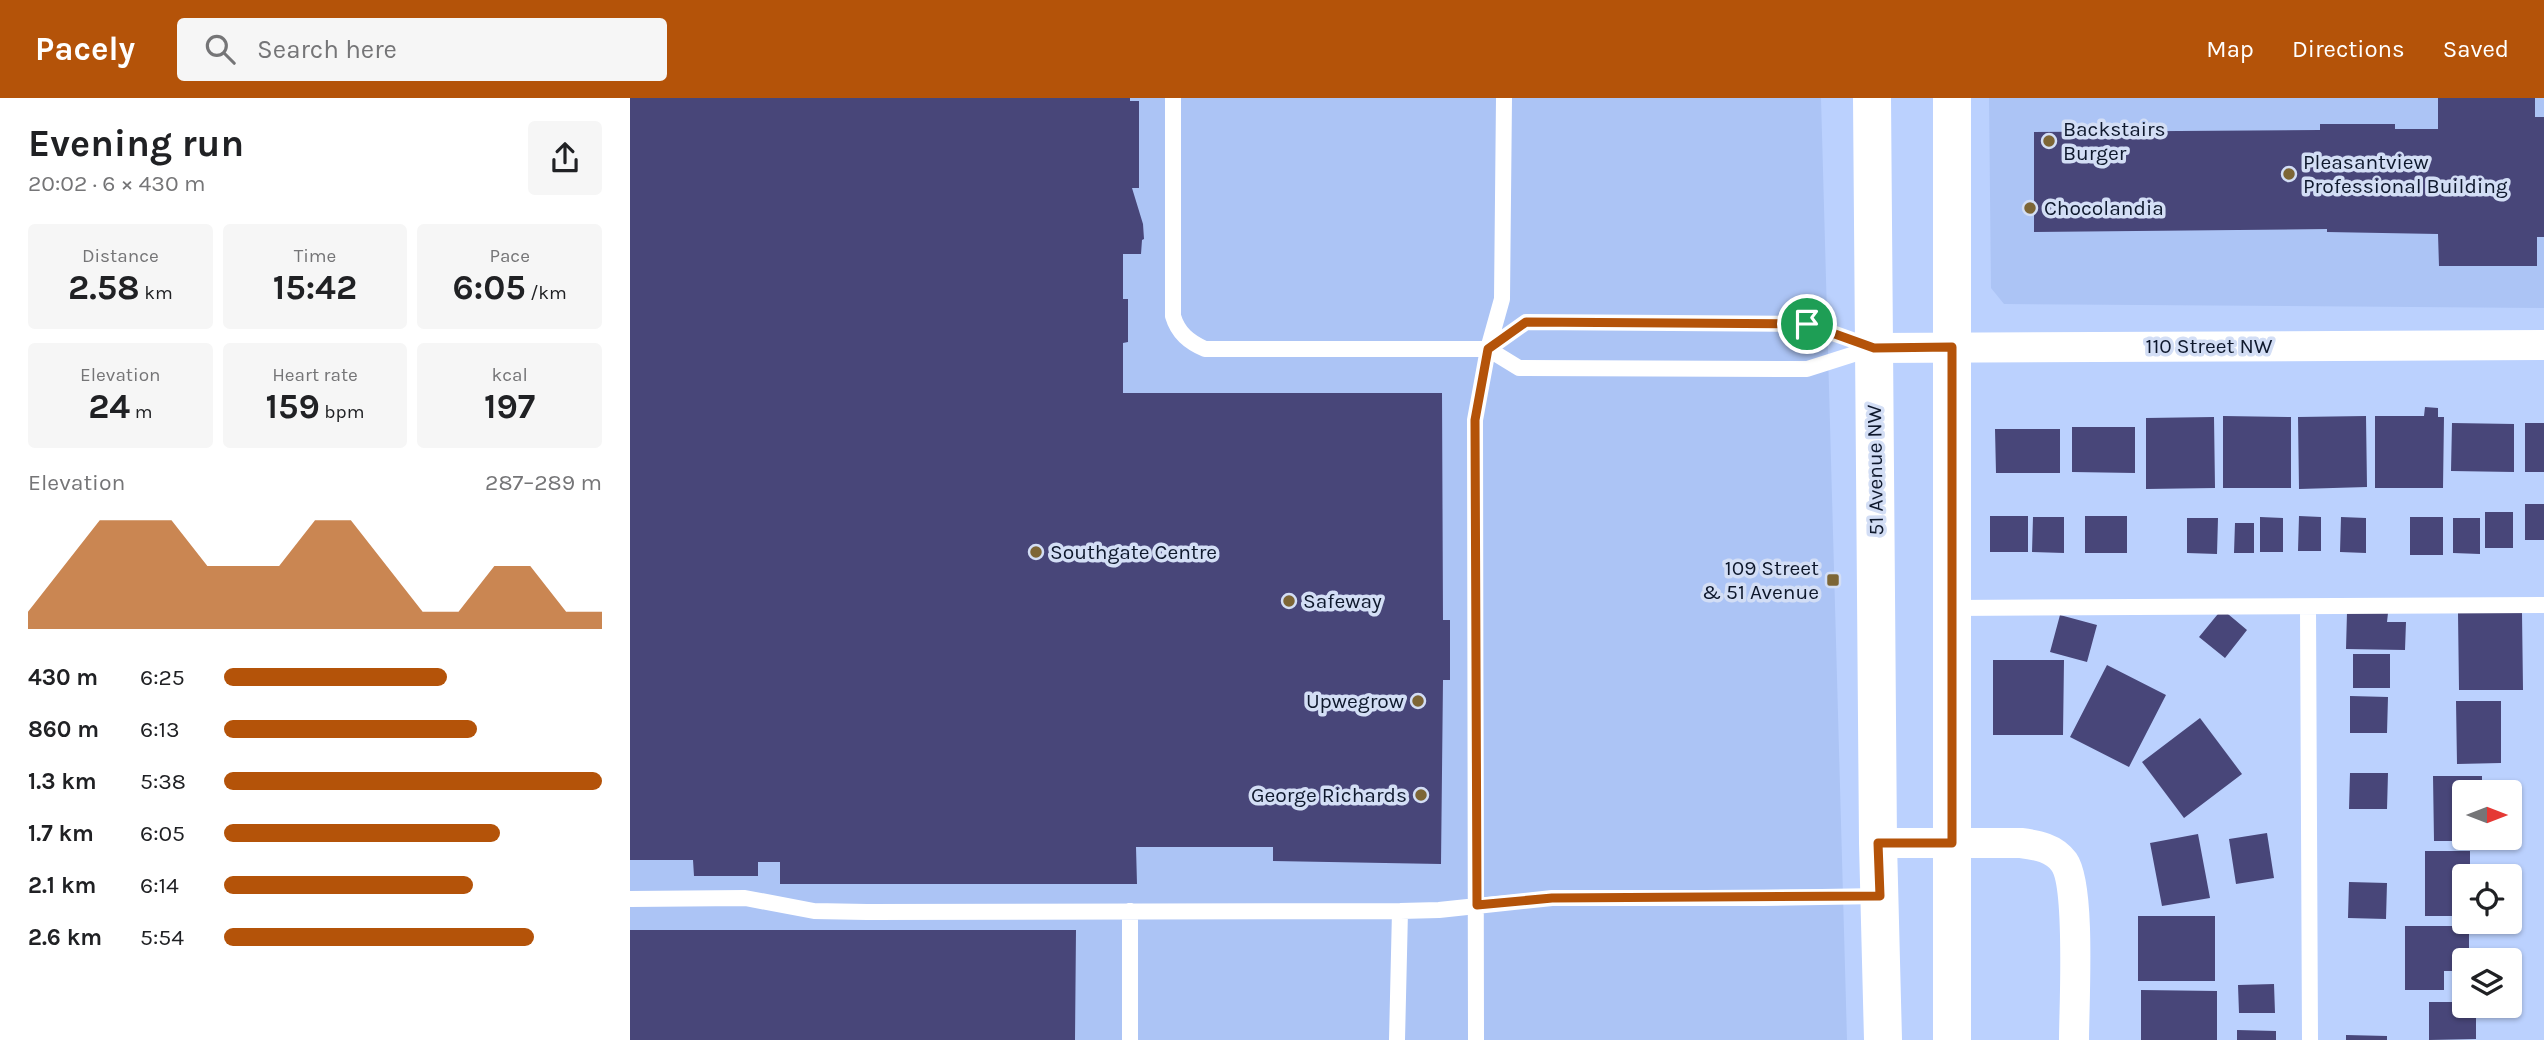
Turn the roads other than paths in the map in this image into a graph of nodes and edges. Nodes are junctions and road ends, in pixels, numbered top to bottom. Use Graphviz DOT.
graph roads {
  1 [pos="1174,98"];
  2 [pos="1504,98"];
  3 [pos="1872,98"];
  4 [pos="1952,98"];
  5 [pos="2544,345"];
  6 [pos="1952,347"];
  7 [pos="1874,348"];
  8 [pos="1488,349"];
  9 [pos="2544,605"];
  10 [pos="1952,608"];
  11 [pos="2308,608"];
  12 [pos="1878,843"];
  13 [pos="1952,843"];
  14 [pos="1880,896"];
  15 [pos="630,899"];
  16 [pos="1477,905"];
  17 [pos="1130,911"];
  18 [pos="1400,911"];
  19 [pos="1130,1040"];
  20 [pos="1397,1040"];
  21 [pos="1476,1040"];
  22 [pos="1883,1040"];
  23 [pos="1952,1040"];
  24 [pos="2074,1040"];
  25 [pos="2310,1040"];
  1 -- 8 [label="lane"];
  2 -- 8 [label="lane"];
  3 -- 7 [label="main road, 51 Avenue NW"];
  4 -- 6 [label="main road"];
  5 -- 6 [label="street, 110 Street NW"];
  6 -- 7 [label="street, 110 Street NW"];
  6 -- 10 [label="main road"];
  7 -- 8 [label="lane"];
  7 -- 8 [label="lane"];
  7 -- 12 [label="main road, 51 Avenue NW"];
  8 -- 16 [label="lane"];
  9 -- 11 [label="lane"];
  10 -- 11 [label="lane"];
  10 -- 13 [label="main road"];
  11 -- 25 [label="lane"];
  12 -- 13 [label="street"];
  12 -- 14 [label="main road, 51 Avenue NW"];
  13 -- 23 [label="main road"];
  13 -- 24 [label="street"];
  14 -- 16 [label="lane"];
  14 -- 22 [label="main road, 51 Avenue NW"];
  15 -- 17 [label="lane"];
  16 -- 18 [label="lane"];
  16 -- 21 [label="lane"];
  17 -- 18 [label="lane"];
  17 -- 19 [label="lane"];
  18 -- 20 [label="lane"];
}
